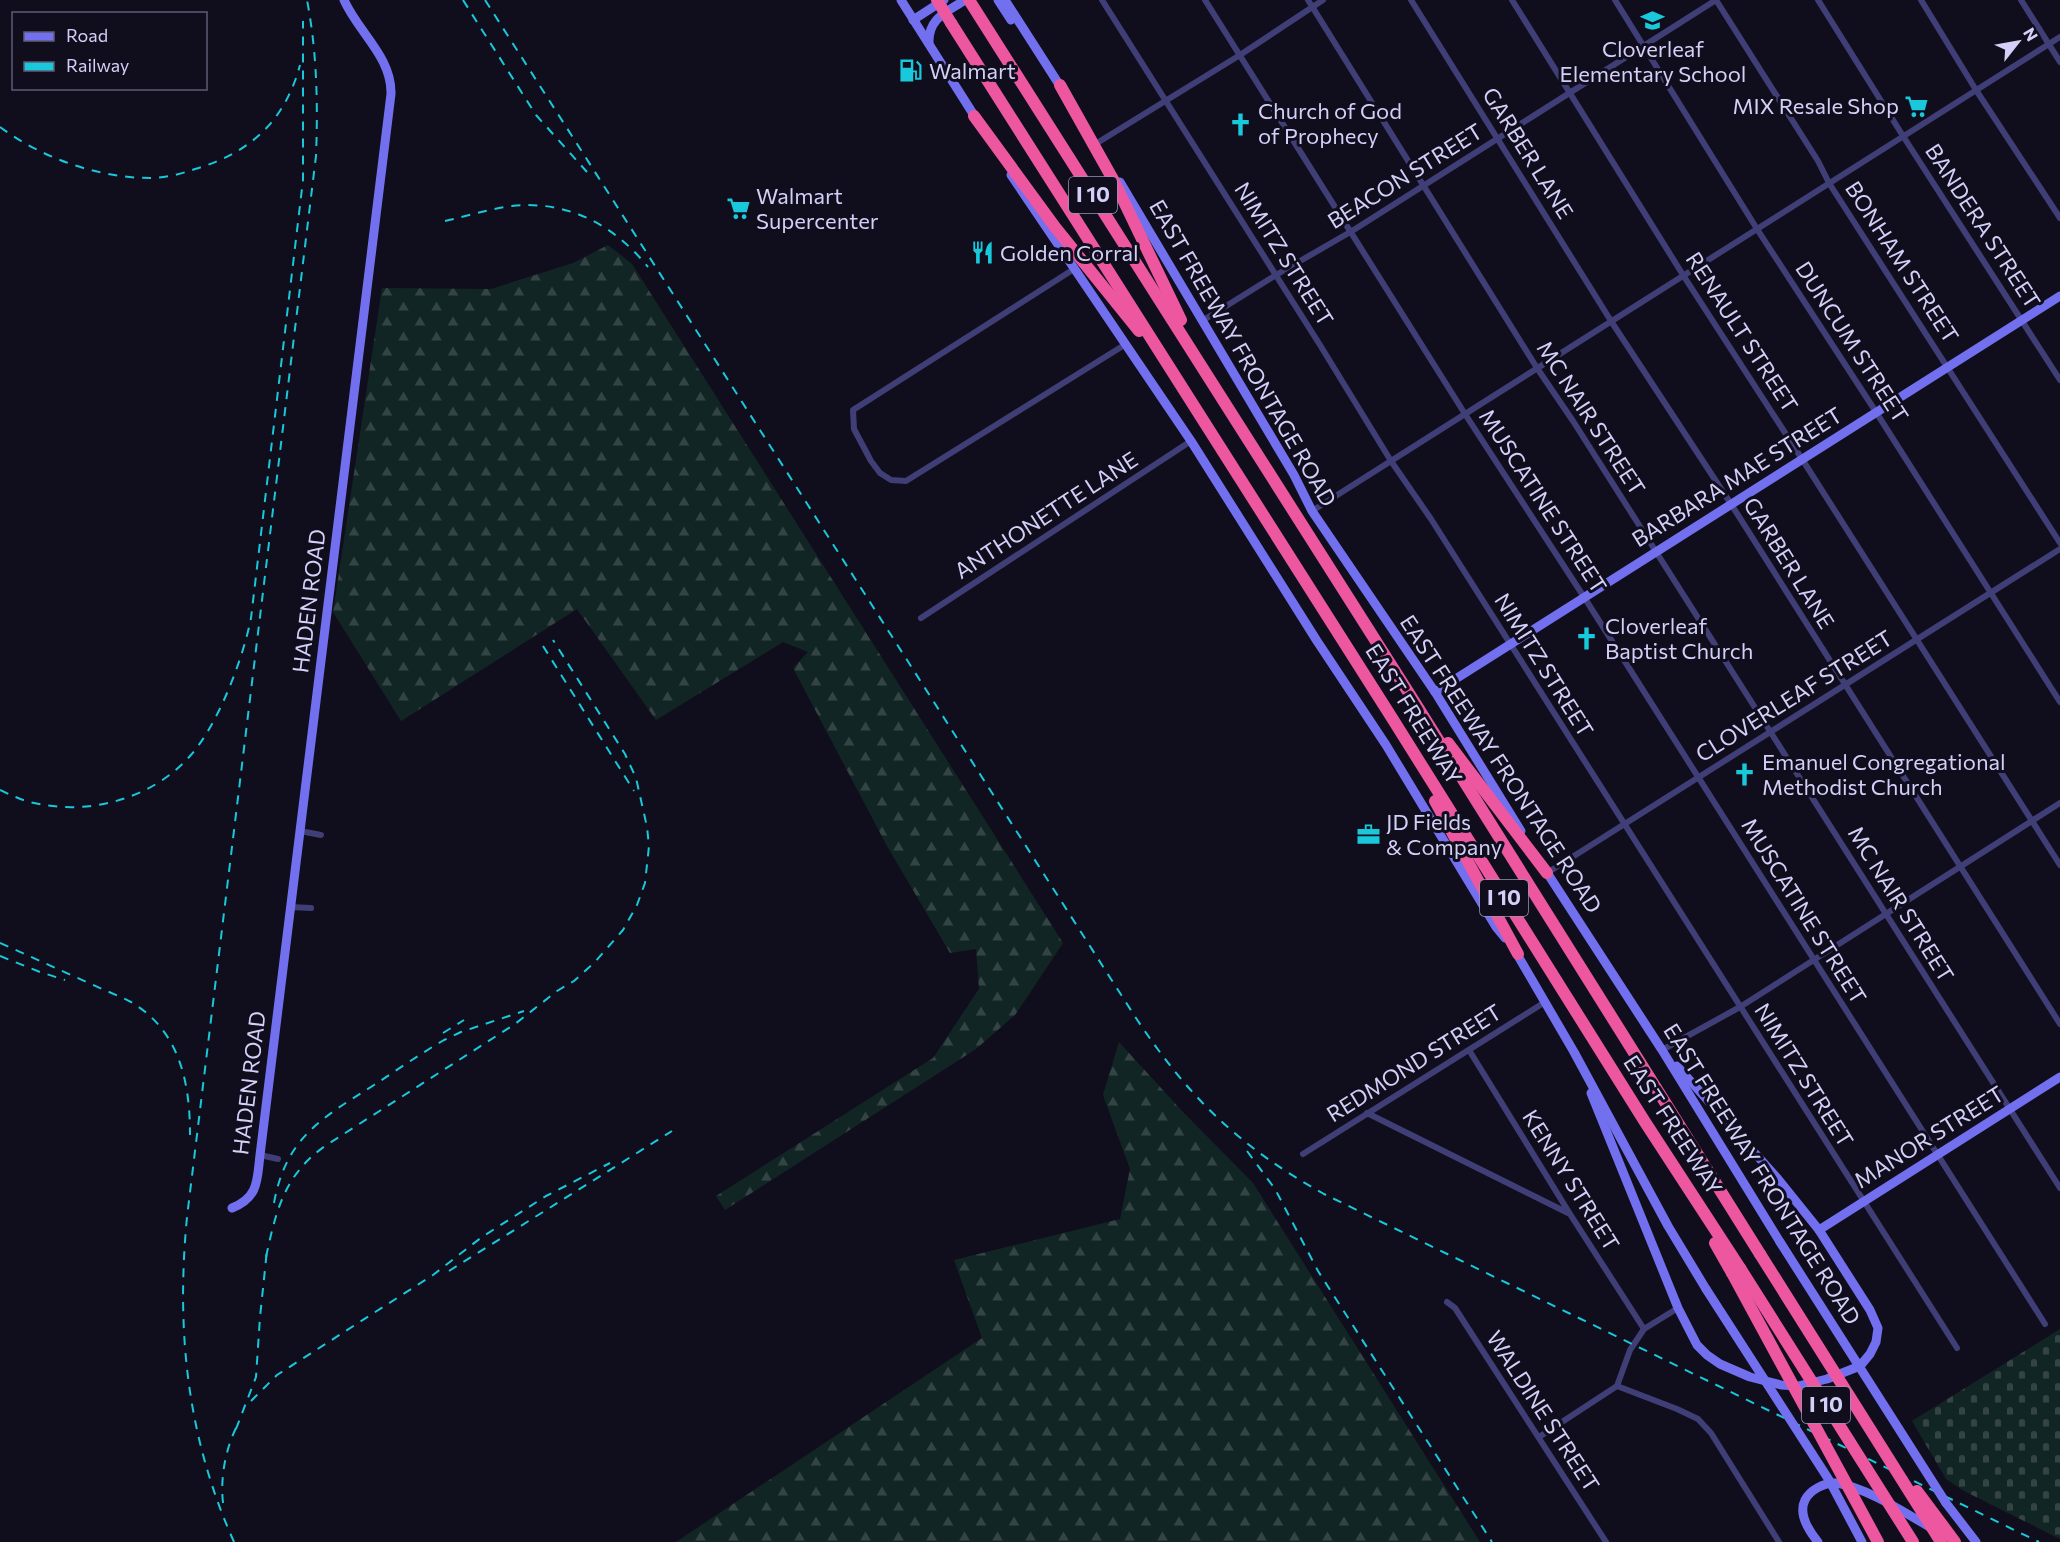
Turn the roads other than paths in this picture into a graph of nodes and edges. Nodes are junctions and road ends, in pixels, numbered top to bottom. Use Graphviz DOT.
graph roads {
  1 [pos="344,0"];
  2 [pos="937,0"];
  3 [pos="944,0"];
  4 [pos="998,0"];
  5 [pos="1005,0"];
  6 [pos="1102,0"];
  7 [pos="1205,0"];
  8 [pos="1308,0"];
  9 [pos="1323,0"];
  10 [pos="1411,0"];
  11 [pos="1512,0"];
  12 [pos="1615,0"];
  13 [pos="1716,0"];
  14 [pos="1818,0"];
  15 [pos="1921,0"];
  16 [pos="2021,0"];
  17 [pos="904,1"];
  18 [pos="970,3"];
  19 [pos="1312,7"];
  20 [pos="913,20"];
  21 [pos="1028,35"];
  22 [pos="2060,37"];
  23 [pos="929,44"];
  24 [pos="2048,44"];
  25 [pos="1644,46"];
  26 [pos="1240,55"];
  27 [pos="2060,62"];
  28 [pos="1060,85"];
  29 [pos="1976,90"];
  30 [pos="1570,93"];
  31 [pos="1166,100"];
  32 [pos="974,116"];
  33 [pos="1903,136"];
  34 [pos="1498,138"];
  35 [pos="1097,143"];
  36 [pos="1829,183"];
  37 [pos="1424,186"];
  38 [pos="2060,219"];
  39 [pos="1757,229"];
  40 [pos="1352,231"];
  41 [pos="1074,269"];
  42 [pos="1276,275"];
  43 [pos="1683,275"];
  44 [pos="2060,296"];
  45 [pos="2022,320"];
  46 [pos="1202,321"];
  47 [pos="1611,321"];
  48 [pos="1126,344"];
  49 [pos="1948,367"];
  50 [pos="1537,368"];
  51 [pos="1175,376"];
  52 [pos="2060,380"];
  53 [pos="1211,381"];
  54 [pos="1876,412"];
  55 [pos="1465,414"];
  56 [pos="1191,441"];
  57 [pos="1803,459"];
  58 [pos="1390,461"];
  59 [pos="1731,504"];
  60 [pos="1312,511"];
  61 [pos="2060,543"];
  62 [pos="2060,549"];
  63 [pos="1656,552"];
  64 [pos="1991,593"];
  65 [pos="1584,597"];
  66 [pos="921,618"];
  67 [pos="1917,640"];
  68 [pos="1510,644"];
  69 [pos="1845,685"];
  70 [pos="1435,692"];
  71 [pos="1412,698"];
  72 [pos="2060,702"];
  73 [pos="1392,718"];
  74 [pos="1770,732"];
  75 [pos="1698,777"];
  76 [pos="2060,803"];
  77 [pos="2032,820"];
  78 [pos="1624,825"];
  79 [pos="300,831"];
  80 [pos="321,835"];
  81 [pos="2060,866"];
  82 [pos="1960,867"];
  83 [pos="1547,873"];
  84 [pos="290,907"];
  85 [pos="310,908"];
  86 [pos="1886,914"];
  87 [pos="1518,954"];
  88 [pos="1814,960"];
  89 [pos="1545,1002"];
  90 [pos="1740,1007"];
  91 [pos="2060,1024"];
  92 [pos="1468,1050"];
  93 [pos="1662,1050"];
  94 [pos="1574,1052"];
  95 [pos="2060,1077"];
  96 [pos="2010,1109"];
  97 [pos="1367,1113"];
  98 [pos="1303,1154"];
  99 [pos="260,1155"];
  100 [pos="1938,1155"];
  101 [pos="278,1160"];
  102 [pos="2060,1188"];
  103 [pos="1863,1202"];
  104 [pos="232,1208"];
  105 [pos="1570,1214"];
  106 [pos="1819,1230"];
  107 [pos="1736,1270"];
  108 [pos="1447,1302"];
  109 [pos="1678,1308"];
  110 [pos="2045,1324"];
  111 [pos="1644,1329"];
  112 [pos="1957,1348"];
  113 [pos="1617,1386"];
  114 [pos="1862,1415"];
  115 [pos="1539,1437"];
  116 [pos="1606,1542"];
  117 [pos="1779,1542"];
  118 [pos="1818,1542"];
  119 [pos="1862,1542"];
  120 [pos="1878,1542"];
  121 [pos="1913,1542"];
  122 [pos="1941,1542"];
  123 [pos="1955,1542"];
  124 [pos="1976,1542"];
  1 -- 79 [label="main road, HADEN ROAD"];
  2 -- 51 [label="highway, EAST FREEWAY / I 10, bridge"];
  3 -- 20 [label="main road"];
  4 -- 21 [label="main road"];
  5 -- 21 [label="main road, EAST FREEWAY FRONTAGE ROAD"];
  6 -- 31 [label="street, NIMITZ STREET"];
  7 -- 26 [label="street, MUSCATINE STREET"];
  8 -- 19 [label="street, MC NAIR STREET"];
  9 -- 19 [label="street"];
  10 -- 34 [label="street, GARBER LANE"];
  11 -- 30 [label="street, RENAULT STREET"];
  12 -- 25 [label="street, DUNCUM STREET"];
  13 -- 25 [label="street, BEACON STREET"];
  13 -- 36 [label="street, BONHAM STREET"];
  14 -- 33 [label="street, BANDERA STREET"];
  15 -- 29 [label="street"];
  16 -- 24 [label="street"];
  17 -- 20 [label="main road"];
  18 -- 23 [label="main road"];
  18 -- 53 [label="highway, EAST FREEWAY / I 10"];
  19 -- 26 [label="street"];
  19 -- 37 [label="street, MC NAIR STREET"];
  20 -- 23 [label="main road"];
  21 -- 28 [label="main road, EAST FREEWAY FRONTAGE ROAD"];
  22 -- 24 [label="street"];
  23 -- 32 [label="main road"];
  24 -- 27 [label="street"];
  24 -- 29 [label="street"];
  25 -- 30 [label="street, BEACON STREET"];
  25 -- 39 [label="street, DUNCUM STREET"];
  26 -- 31 [label="street"];
  26 -- 40 [label="street, MUSCATINE STREET"];
  28 -- 35 [label="main road, EAST FREEWAY FRONTAGE ROAD"];
  28 -- 53 [label="highway"];
  29 -- 33 [label="street"];
  29 -- 38 [label="street"];
  30 -- 34 [label="street, BEACON STREET"];
  30 -- 43 [label="street, RENAULT STREET"];
  31 -- 35 [label="street"];
  31 -- 42 [label="street, NIMITZ STREET"];
  32 -- 41 [label="main road"];
  32 -- 51 [label="highway"];
  33 -- 36 [label="street"];
  33 -- 45 [label="street, BANDERA STREET"];
  34 -- 37 [label="street, BEACON STREET"];
  34 -- 47 [label="street, GARBER LANE"];
  35 -- 46 [label="main road, EAST FREEWAY FRONTAGE ROAD"];
  36 -- 39 [label="street"];
  36 -- 49 [label="street, BONHAM STREET"];
  37 -- 40 [label="street, BEACON STREET"];
  37 -- 50 [label="street, MC NAIR STREET"];
  39 -- 43 [label="street"];
  39 -- 54 [label="street, DUNCUM STREET"];
  40 -- 42 [label="street, BEACON STREET"];
  40 -- 55 [label="street, MUSCATINE STREET"];
  41 -- 48 [label="main road"];
  41 -- 48 [label="street"];
  42 -- 46 [label="street, BEACON STREET"];
  42 -- 58 [label="street, NIMITZ STREET"];
  43 -- 47 [label="street"];
  43 -- 57 [label="street, RENAULT STREET"];
  44 -- 45 [label="main road, BARBARA MAE STREET"];
  45 -- 49 [label="main road, BARBARA MAE STREET"];
  45 -- 52 [label="street, BANDERA STREET"];
  46 -- 60 [label="main road, EAST FREEWAY FRONTAGE ROAD"];
  47 -- 50 [label="street"];
  47 -- 59 [label="street, GARBER LANE"];
  48 -- 56 [label="main road"];
  49 -- 54 [label="main road, BARBARA MAE STREET"];
  49 -- 61 [label="street, BONHAM STREET"];
  50 -- 55 [label="street"];
  50 -- 63 [label="street, MC NAIR STREET"];
  51 -- 73 [label="highway, EAST FREEWAY / I 10"];
  53 -- 71 [label="highway, EAST FREEWAY / I 10"];
  54 -- 57 [label="main road, BARBARA MAE STREET"];
  54 -- 64 [label="street, DUNCUM STREET"];
  55 -- 58 [label="street"];
  55 -- 65 [label="street, MUSCATINE STREET"];
  56 -- 66 [label="street, ANTHONETTE LANE"];
  56 -- 87 [label="main road"];
  57 -- 59 [label="main road, BARBARA MAE STREET"];
  57 -- 67 [label="street, RENAULT STREET"];
  58 -- 60 [label="street"];
  58 -- 68 [label="street, NIMITZ STREET"];
  59 -- 63 [label="main road, BARBARA MAE STREET"];
  59 -- 69 [label="street, GARBER LANE"];
  60 -- 70 [label="main road, EAST FREEWAY FRONTAGE ROAD"];
  62 -- 64 [label="street, CLOVERLEAF STREET"];
  63 -- 65 [label="main road, BARBARA MAE STREET"];
  63 -- 74 [label="street, MC NAIR STREET"];
  64 -- 67 [label="street, CLOVERLEAF STREET"];
  64 -- 72 [label="street, DUNCUM STREET"];
  65 -- 68 [label="main road, BARBARA MAE STREET"];
  65 -- 75 [label="street, MUSCATINE STREET"];
  67 -- 69 [label="street, CLOVERLEAF STREET"];
  67 -- 77 [label="street, RENAULT STREET"];
  68 -- 70 [label="main road, BARBARA MAE STREET"];
  68 -- 78 [label="street, NIMITZ STREET"];
  69 -- 74 [label="street, CLOVERLEAF STREET"];
  69 -- 82 [label="street, GARBER LANE"];
  70 -- 83 [label="main road, EAST FREEWAY FRONTAGE ROAD"];
  71 -- 83 [label="highway"];
  71 -- 114 [label="highway, EAST FREEWAY / I 10, bridge"];
  73 -- 87 [label="highway"];
  73 -- 107 [label="highway, EAST FREEWAY / I 10"];
  74 -- 75 [label="street, CLOVERLEAF STREET"];
  74 -- 86 [label="street, MC NAIR STREET"];
  75 -- 78 [label="street, CLOVERLEAF STREET"];
  75 -- 88 [label="street, MUSCATINE STREET"];
  76 -- 77 [label="street"];
  77 -- 81 [label="street, RENAULT STREET"];
  77 -- 82 [label="street"];
  78 -- 83 [label="street, CLOVERLEAF STREET"];
  78 -- 90 [label="street, NIMITZ STREET"];
  79 -- 80 [label="street"];
  79 -- 84 [label="main road, HADEN ROAD"];
  82 -- 86 [label="street"];
  82 -- 91 [label="street, GARBER LANE"];
  83 -- 93 [label="main road, EAST FREEWAY FRONTAGE ROAD"];
  84 -- 85 [label="street"];
  84 -- 99 [label="main road, HADEN ROAD"];
  86 -- 88 [label="street"];
  86 -- 96 [label="street, MC NAIR STREET"];
  87 -- 89 [label="main road"];
  88 -- 90 [label="street"];
  88 -- 100 [label="street, MUSCATINE STREET"];
  89 -- 92 [label="street, REDMOND STREET"];
  89 -- 94 [label="main road"];
  90 -- 93 [label="street"];
  90 -- 103 [label="street, NIMITZ STREET"];
  92 -- 97 [label="street, REDMOND STREET"];
  92 -- 105 [label="street, KENNY STREET"];
  93 -- 106 [label="main road"];
  93 -- 124 [label="main road, EAST FREEWAY FRONTAGE ROAD, bridge"];
  94 -- 109 [label="main road"];
  94 -- 119 [label="main road, bridge"];
  95 -- 96 [label="main road, MANOR STREET"];
  96 -- 100 [label="main road, MANOR STREET"];
  96 -- 102 [label="street, MC NAIR STREET"];
  97 -- 98 [label="street, REDMOND STREET"];
  97 -- 105 [label="street"];
  99 -- 101 [label="street"];
  99 -- 104 [label="main road, HADEN ROAD"];
  100 -- 103 [label="main road, MANOR STREET"];
  100 -- 110 [label="street, MUSCATINE STREET"];
  103 -- 106 [label="main road, MANOR STREET"];
  103 -- 112 [label="street, NIMITZ STREET"];
  105 -- 111 [label="street, KENNY STREET"];
  106 -- 109 [label="main road"];
  107 -- 120 [label="highway, bridge"];
  107 -- 121 [label="highway, EAST FREEWAY / I 10, bridge"];
  108 -- 115 [label="street, WALDINE STREET"];
  109 -- 111 [label="street"];
  111 -- 113 [label="street"];
  113 -- 115 [label="street"];
  113 -- 117 [label="street"];
  114 -- 122 [label="highway, EAST FREEWAY / I 10, bridge"];
  114 -- 123 [label="highway, bridge"];
  115 -- 116 [label="street, WALDINE STREET"];
  118 -- 123 [label="main road"];
}
